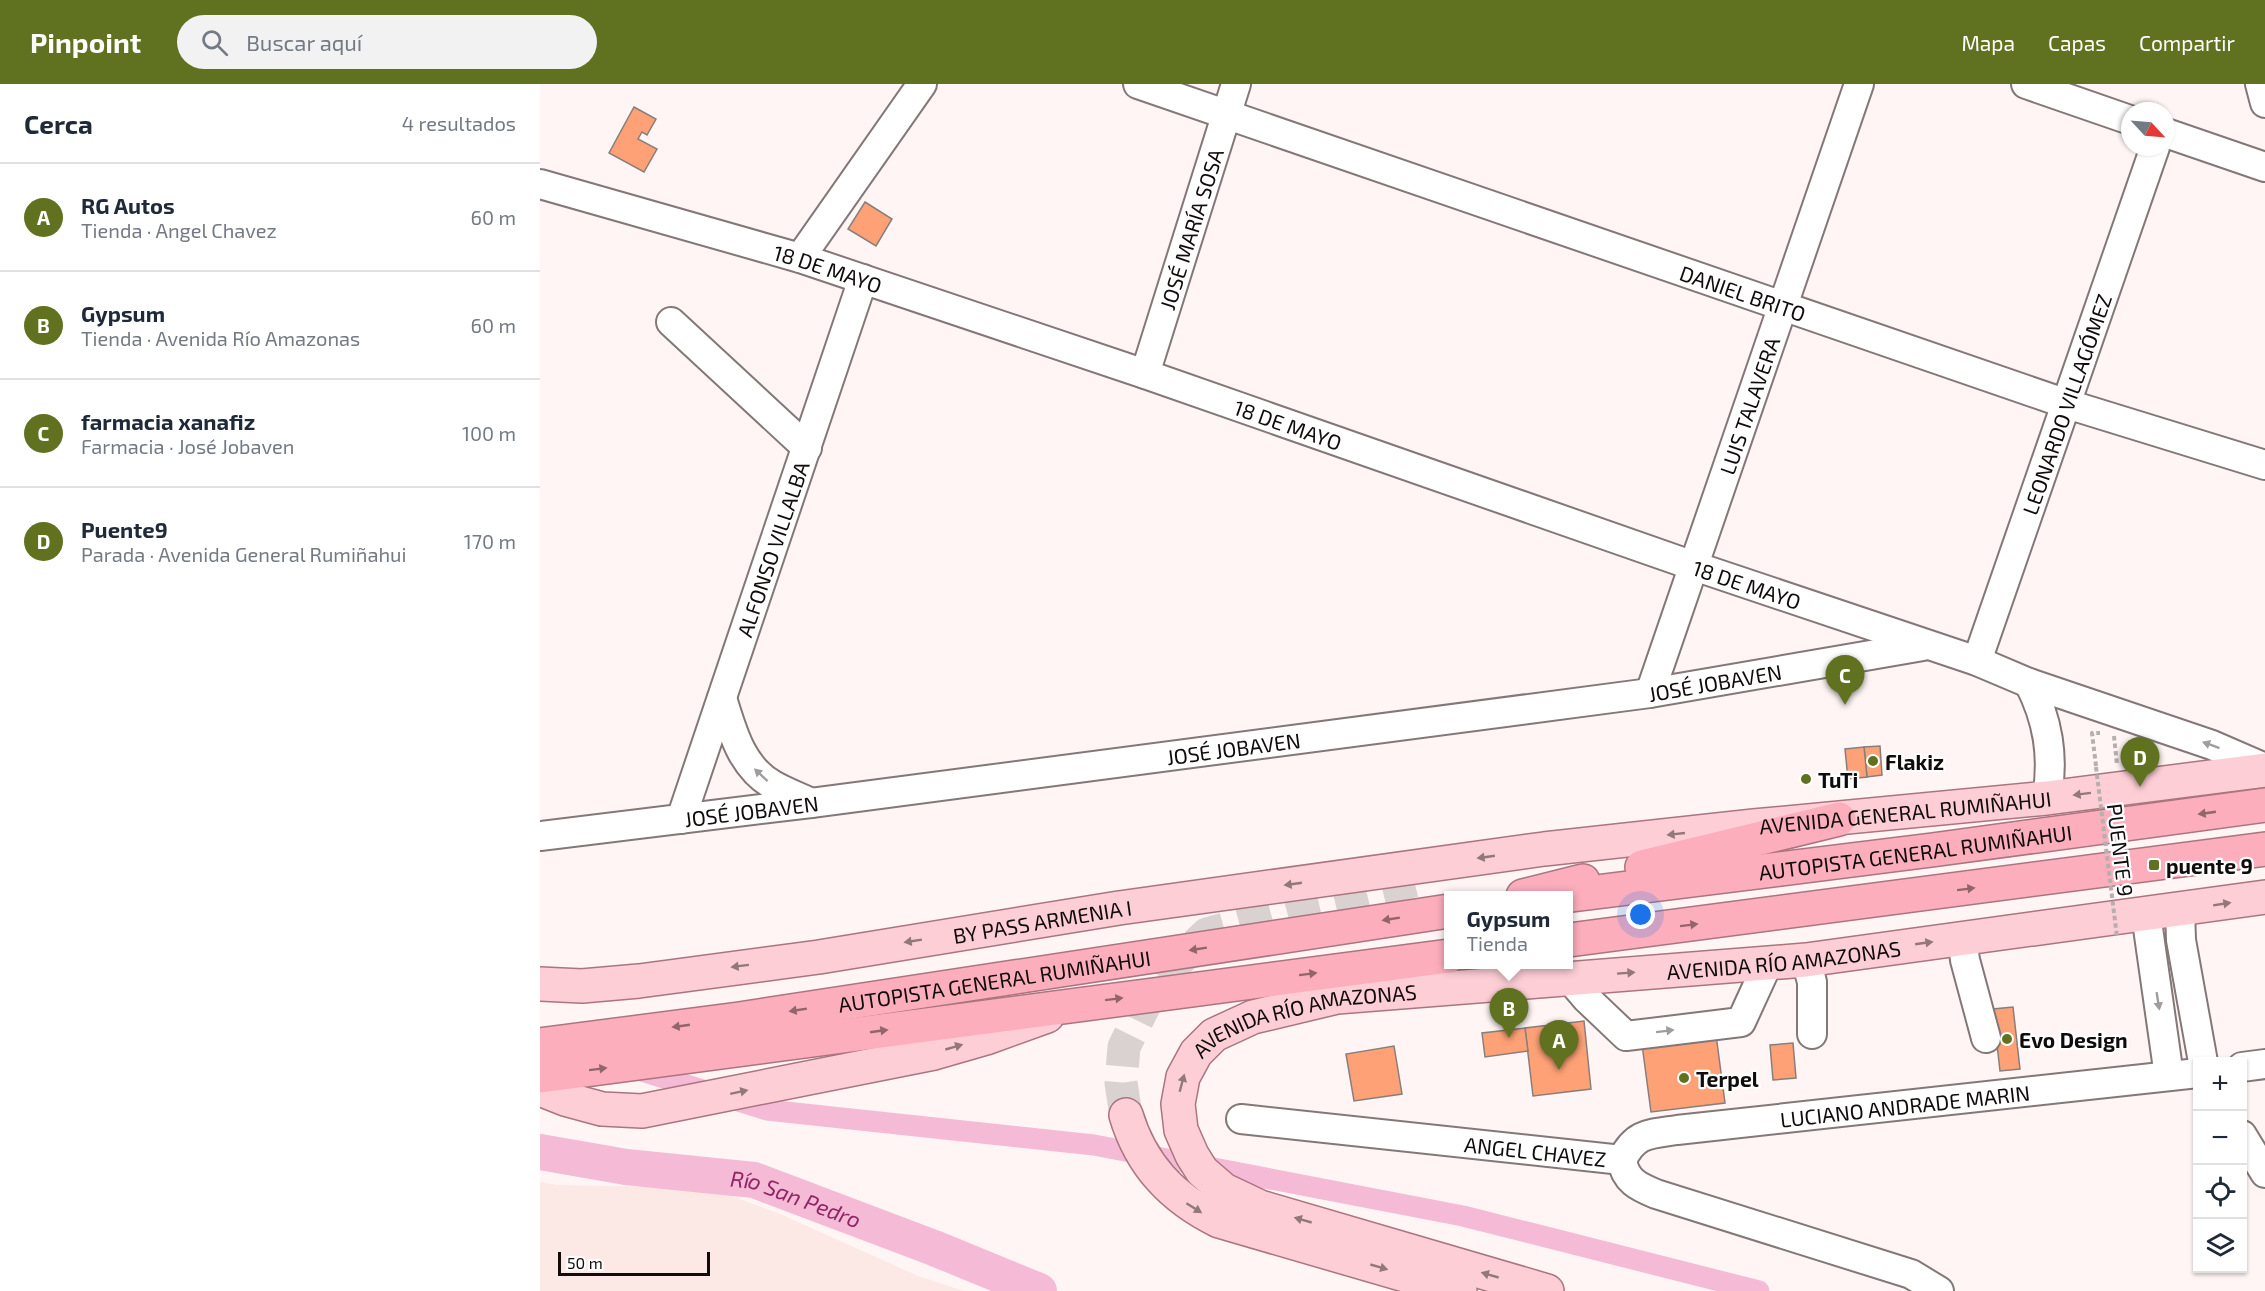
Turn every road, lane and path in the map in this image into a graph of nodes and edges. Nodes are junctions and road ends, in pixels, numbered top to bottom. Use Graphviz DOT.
graph roads {
  1 [pos="922,84"];
  2 [pos="1138,84"];
  3 [pos="1236,84"];
  4 [pos="1860,84"];
  5 [pos="2026,84"];
  6 [pos="2260,84"];
  7 [pos="2265,103"];
  8 [pos="1225,115"];
  9 [pos="2121,117"];
  10 [pos="2175,136"];
  11 [pos="2152,156"];
  12 [pos="2265,167"];
  13 [pos="540,184"];
  14 [pos="800,258"];
  15 [pos="863,279"];
  16 [pos="1783,306"];
  17 [pos="671,322"];
  18 [pos="1145,374"];
  19 [pos="2067,404"];
  20 [pos="807,448"];
  21 [pos="2265,465"];
  22 [pos="1694,566"];
  23 [pos="1925,645"];
  24 [pos="1977,661"];
  25 [pos="2029,683"];
  26 [pos="1650,693"];
  27 [pos="722,698"];
  28 [pos="2114,731"];
  29 [pos="2103,732"];
  30 [pos="2265,769"];
  31 [pos="2119,789"];
  32 [pos="2047,798"];
  33 [pos="811,803"];
  34 [pos="2265,805"];
  35 [pos="681,819"];
  36 [pos="1839,819"];
  37 [pos="540,836"];
  38 [pos="2265,849"];
  39 [pos="1532,852"];
  40 [pos="1544,891"];
  41 [pos="1573,895"];
  42 [pos="2265,897"];
  43 [pos="2180,910"];
  44 [pos="1444,911"];
  45 [pos="2146,914"];
  46 [pos="1962,937"];
  47 [pos="2117,937"];
  48 [pos="1573,939"];
  49 [pos="1444,957"];
  50 [pos="1806,960"];
  51 [pos="1768,963"];
  52 [pos="1569,978"];
  53 [pos="540,984"];
  54 [pos="1080,1004"];
  55 [pos="738,1034"];
  56 [pos="1812,1034"];
  57 [pos="1986,1038"];
  58 [pos="540,1045"];
  59 [pos="2202,1057"];
  60 [pos="2265,1064"];
  61 [pos="2247,1066"];
  62 [pos="2193,1074"];
  63 [pos="540,1076"];
  64 [pos="2169,1076"];
  65 [pos="540,1089"];
  66 [pos="1126,1115"];
  67 [pos="1241,1119"];
  68 [pos="2247,1143"];
  69 [pos="1622,1161"];
  70 [pos="2265,1173"];
  71 [pos="1460,1291"];
  72 [pos="1546,1291"];
  73 [pos="1940,1291"];
  1 -- 14 [label="street"];
  2 -- 8 [label="street, DANIEL BRITO"];
  3 -- 8 [label="street, JOSÉ MARÍA SOSA"];
  4 -- 16 [label="street, LUIS TALAVERA"];
  5 -- 9 [label="street"];
  6 -- 7 [label="street"];
  8 -- 16 [label="street, DANIEL BRITO"];
  8 -- 18 [label="street, JOSÉ MARÍA SOSA"];
  10 -- 12 [label="street"];
  11 -- 19 [label="street, LEONARDO VILLAGÓMEZ"];
  13 -- 14 [label="street, 18 DE MAYO"];
  14 -- 15 [label="street, 18 DE MAYO"];
  15 -- 18 [label="street, 18 DE MAYO"];
  15 -- 20 [label="street, ALFONSO VILLALBA"];
  16 -- 19 [label="street, DANIEL BRITO"];
  16 -- 22 [label="street, LUIS TALAVERA"];
  17 -- 20 [label="street"];
  18 -- 22 [label="street, 18 DE MAYO"];
  19 -- 21 [label="street, DANIEL BRITO"];
  19 -- 24 [label="street, LEONARDO VILLAGÓMEZ"];
  20 -- 27 [label="street, ALFONSO VILLALBA"];
  22 -- 23 [label="street, 18 DE MAYO"];
  22 -- 26 [label="street, LUIS TALAVERA"];
  23 -- 24 [label="street, 18 DE MAYO"];
  23 -- 26 [label="street, JOSÉ JOBAVEN"];
  24 -- 25 [label="street, 18 DE MAYO"];
  30 -- 25 [label="street, 18 DE MAYO, one-way"];
  25 -- 32 [label="street"];
  26 -- 33 [label="street, JOSÉ JOBAVEN"];
  33 -- 27 [label="street, one-way"];
  27 -- 35 [label="street, ALFONSO VILLALBA"];
  28 -- 31 [label="path"];
  29 -- 47 [label="path, PUENTE 9, bridge"];
  30 -- 31 [label="main road, AVENIDA GENERAL RUMIÑAHUI"];
  31 -- 32 [label="main road, AVENIDA GENERAL RUMIÑAHUI, one-way"];
  32 -- 36 [label="main road, AVENIDA GENERAL RUMIÑAHUI"];
  33 -- 35 [label="street, JOSÉ JOBAVEN"];
  34 -- 41 [label="highway, AUTOPISTA GENERAL RUMIÑAHUI, one-way"];
  35 -- 37 [label="street, JOSÉ JOBAVEN"];
  36 -- 39 [label="main road, AVENIDA GENERAL RUMIÑAHUI, one-way"];
  36 -- 40 [label="highway"];
  48 -- 38 [label="highway, AUTOPISTA GENERAL RUMIÑAHUI, one-way"];
  39 -- 53 [label="main road, BY PASS ARMENIA I, one-way"];
  43 -- 42 [label="main road, AVENIDA RÍO AMAZONAS, one-way"];
  43 -- 45 [label="main road, AVENIDA RÍO AMAZONAS"];
  43 -- 59 [label="street"];
  44 -- 55 [label="highway, AUTOPISTA GENERAL RUMIÑAHUI, one-way"];
  45 -- 46 [label="main road, AVENIDA RÍO AMAZONAS"];
  45 -- 64 [label="street, one-way"];
  50 -- 46 [label="main road, AVENIDA RÍO AMAZONAS, one-way"];
  46 -- 57 [label="street"];
  54 -- 49 [label="highway, AUTOPISTA GENERAL RUMIÑAHUI, one-way"];
  50 -- 51 [label="main road, AVENIDA RÍO AMAZONAS"];
  50 -- 56 [label="street"];
  52 -- 51 [label="main road, AVENIDA RÍO AMAZONAS, one-way"];
  52 -- 51 [label="street, one-way"];
  72 -- 52 [label="main road, AVENIDA RÍO AMAZONAS, one-way"];
  55 -- 54 [label="highway, AUTOPISTA GENERAL RUMIÑAHUI, one-way"];
  65 -- 54 [label="main road, one-way"];
  55 -- 58 [label="highway, AUTOPISTA GENERAL RUMIÑAHUI, one-way"];
  63 -- 55 [label="highway, AUTOPISTA GENERAL RUMIÑAHUI, one-way"];
  60 -- 61 [label="street"];
  62 -- 64 [label="street, LUCIANO ANDRADE MARIN"];
  64 -- 69 [label="street, LUCIANO ANDRADE MARIN"];
  66 -- 71 [label="main road, one-way"];
  67 -- 69 [label="street, ANGEL CHAVEZ"];
  68 -- 70 [label="street"];
  69 -- 73 [label="street, ANGEL CHAVEZ"];
}
